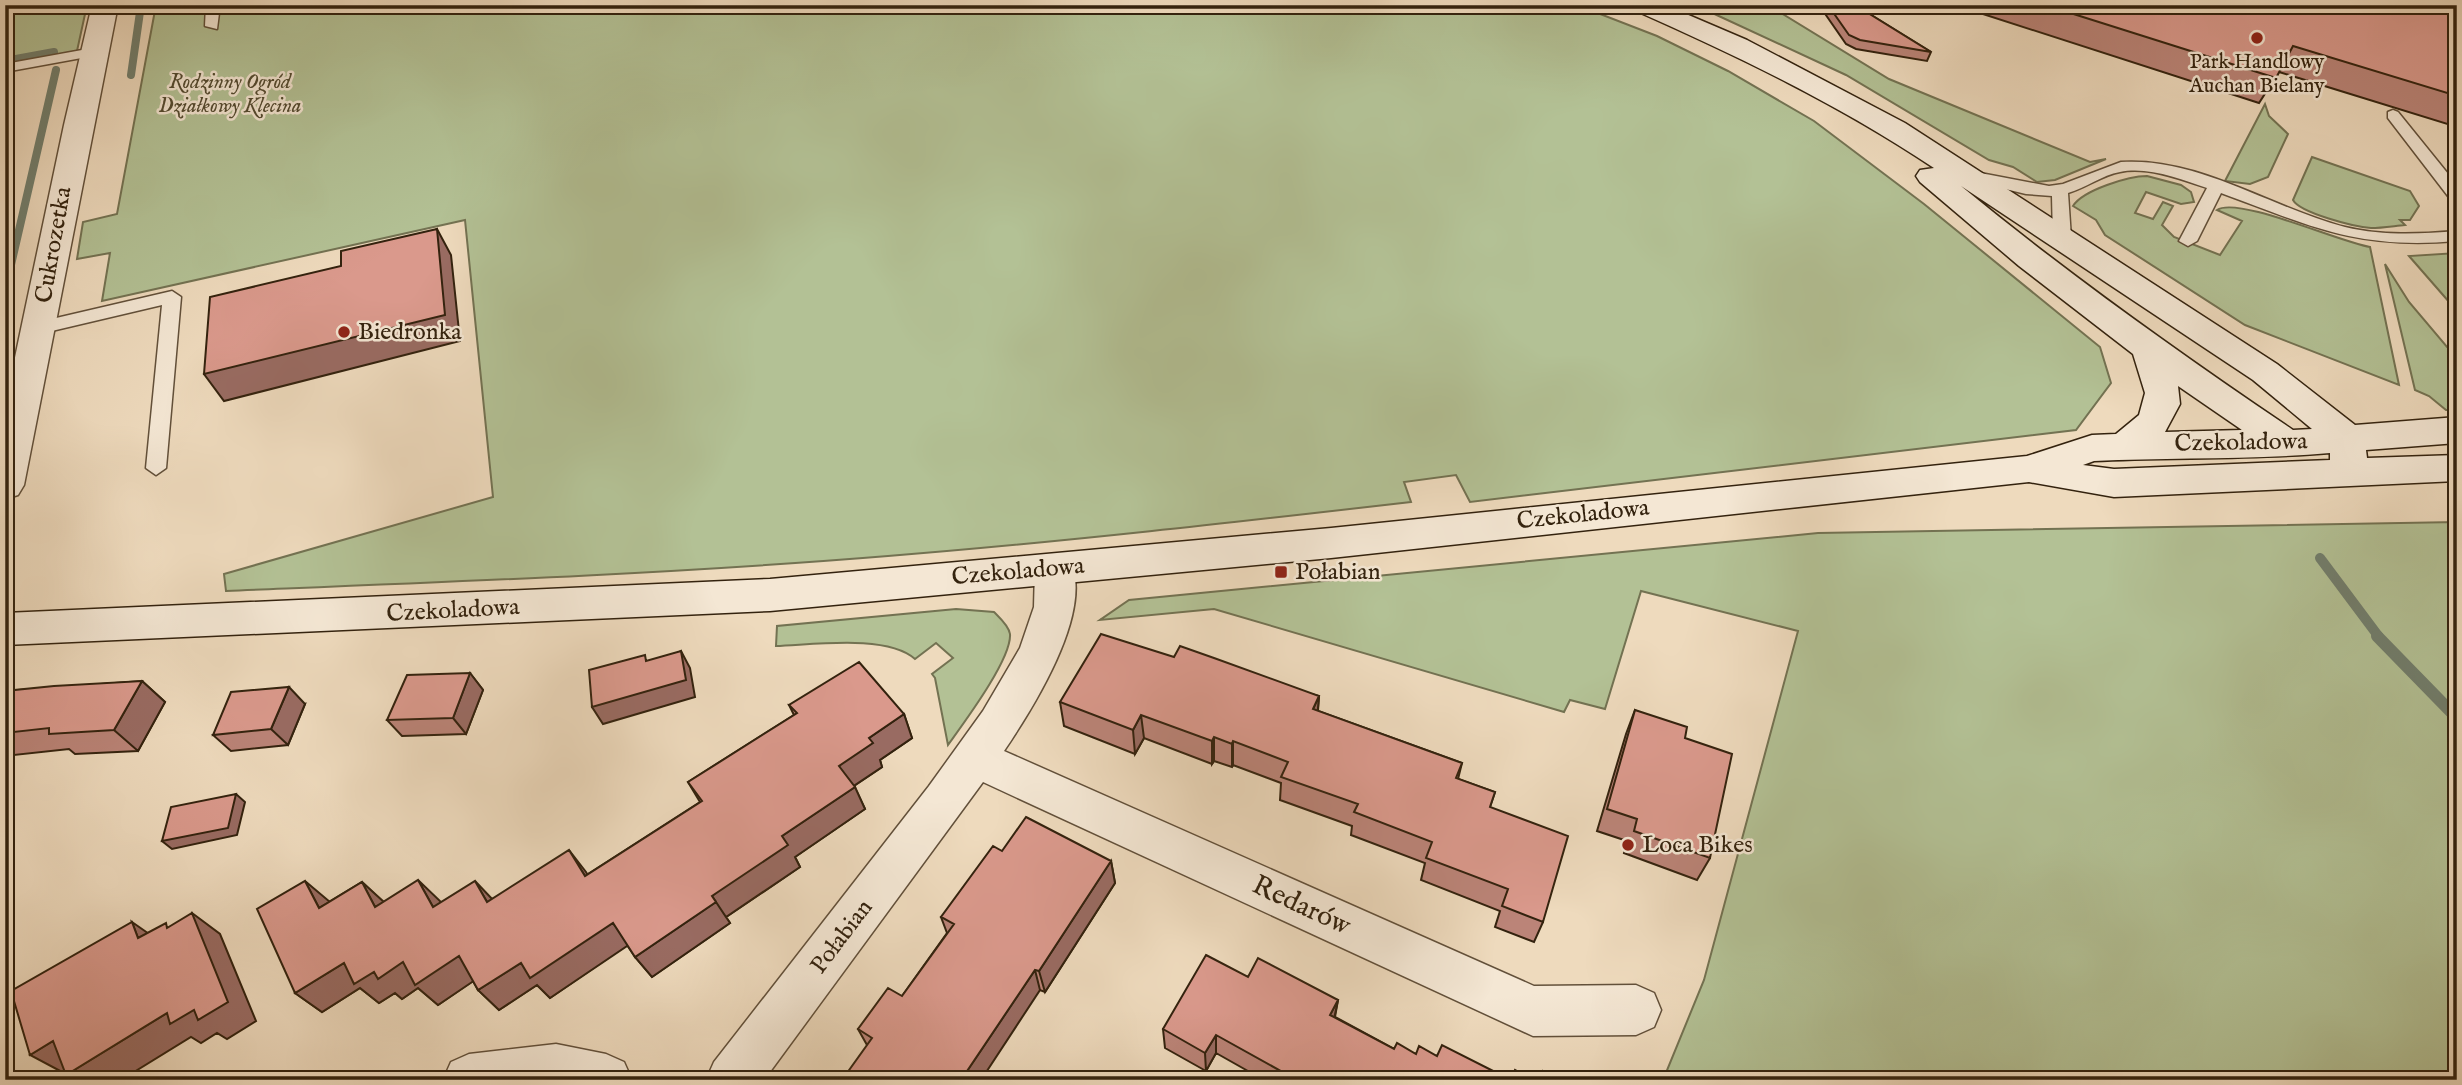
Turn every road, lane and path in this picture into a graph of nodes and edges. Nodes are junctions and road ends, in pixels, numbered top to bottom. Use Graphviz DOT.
graph roads {
  1 [pos="105,5"];
  2 [pos="213,5"];
  3 [pos="1643,5"];
  4 [pos="212,26"];
  5 [pos="93,52"];
  6 [pos="5,68"];
  7 [pos="1838,99"];
  8 [pos="2393,115"];
  9 [pos="1970,176"];
  10 [pos="2215,188"];
  11 [pos="2060,190"];
  12 [pos="2457,197"];
  13 [pos="2457,236"];
  14 [pos="2062,238"];
  15 [pos="2188,241"];
  16 [pos="39,328"];
  17 [pos="2148,348"];
  18 [pos="2457,430"];
  19 [pos="2284,444"];
  20 [pos="2124,446"];
  21 [pos="2349,457"];
  22 [pos="156,468"];
  23 [pos="2457,468"];
  24 [pos="2028,469"];
  25 [pos="5,485"];
  26 [pos="1055,569"];
  27 [pos="5,629"];
  28 [pos="975,758"];
  29 [pos="1636,1010"];
  30 [pos="469,1080"];
  31 [pos="606,1080"];
  32 [pos="732,1080"];
  1 -- 5 [label="street, Cukrozetka"];
  2 -- 4 [label="lane"];
  3 -- 7 [label="street"];
  5 -- 6 [label="lane"];
  5 -- 16 [label="street, Cukrozetka"];
  7 -- 9 [label="street"];
  7 -- 17 [label="street"];
  8 -- 12 [label="lane"];
  9 -- 11 [label="lane"];
  9 -- 14 [label="street"];
  10 -- 11 [label="lane"];
  10 -- 13 [label="lane"];
  10 -- 15 [label="lane"];
  11 -- 14 [label="lane"];
  14 -- 21 [label="street"];
  16 -- 22 [label="lane"];
  16 -- 25 [label="street, Cukrozetka"];
  17 -- 19 [label="street"];
  17 -- 20 [label="street"];
  18 -- 21 [label="street, Czekoladowa"];
  19 -- 20 [label="street, Czekoladowa"];
  19 -- 21 [label="street"];
  20 -- 24 [label="street, Czekoladowa"];
  21 -- 23 [label="street, Czekoladowa"];
  21 -- 24 [label="street, Czekoladowa"];
  24 -- 26 [label="street, Czekoladowa"];
  26 -- 27 [label="street, Czekoladowa"];
  26 -- 28 [label="street, Połabian"];
  28 -- 29 [label="street, Redarów"];
  28 -- 32 [label="street, Połabian"];
  30 -- 31 [label="street"];
}
